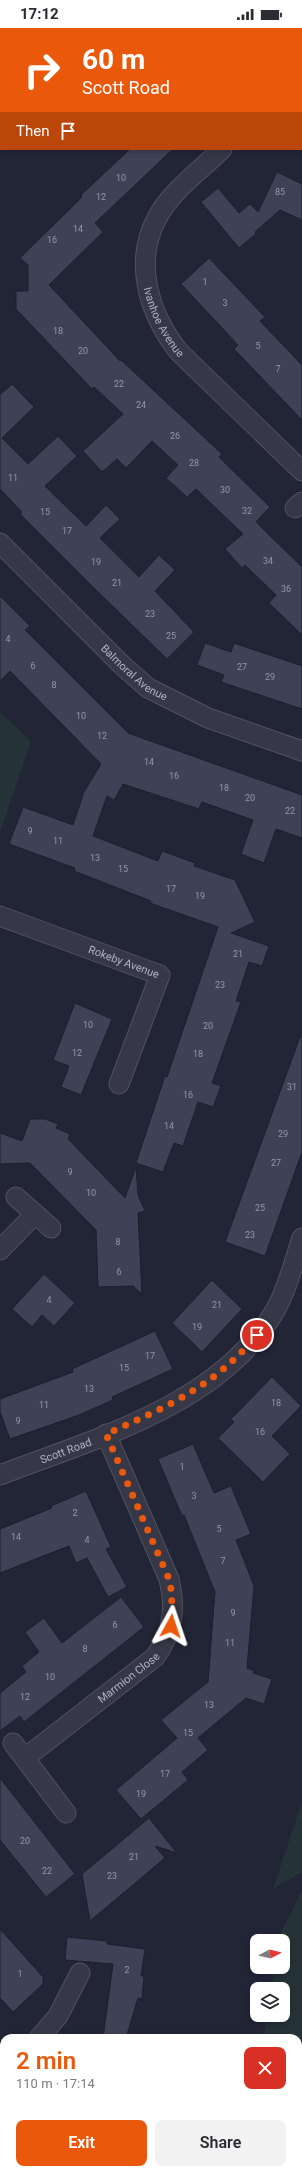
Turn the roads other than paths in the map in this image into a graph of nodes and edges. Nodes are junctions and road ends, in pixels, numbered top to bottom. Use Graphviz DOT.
graph roads {
  1 [pos="221,150"];
  2 [pos="302,471"];
  3 [pos="0,543"];
  4 [pos="302,751"];
  5 [pos="0,916"];
  6 [pos="120,1084"];
  7 [pos="16,1197"];
  8 [pos="35,1214"];
  9 [pos="51,1228"];
  10 [pos="302,1238"];
  11 [pos="0,1250"];
  12 [pos="106,1434"];
  13 [pos="0,1475"];
  14 [pos="13,1743"];
  15 [pos="25,1758"];
  16 [pos="66,1813"];
  17 [pos="80,1973"];
  18 [pos="42,2034"];
  1 -- 2 [label="street, Ivanhoe Avenue"];
  3 -- 4 [label="street, Balmoral Avenue"];
  5 -- 6 [label="street, Rokeby Avenue"];
  7 -- 8 [label="street"];
  8 -- 9 [label="street"];
  8 -- 11 [label="street"];
  10 -- 12 [label="street, Scott Road"];
  12 -- 13 [label="street, Scott Road"];
  12 -- 15 [label="street, Marmion Close"];
  14 -- 15 [label="street"];
  15 -- 16 [label="street"];
  17 -- 18 [label="street"];
}
